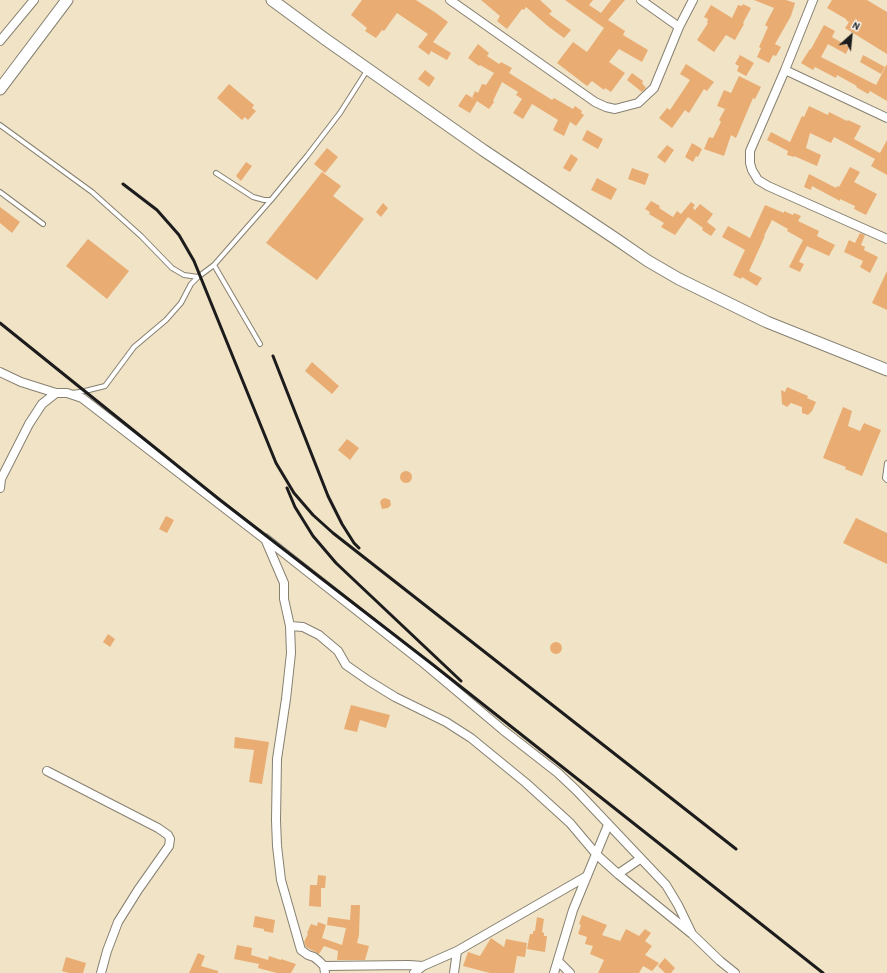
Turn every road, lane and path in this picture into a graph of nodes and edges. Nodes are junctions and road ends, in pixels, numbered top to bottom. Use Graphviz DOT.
graph roads {
  1 [pos="34,0"];
  2 [pos="67,0"];
  3 [pos="272,0"];
  4 [pos="450,0"];
  5 [pos="641,0"];
  6 [pos="693,0"];
  7 [pos="813,0"];
  8 [pos="679,27"];
  9 [pos="0,41"];
  10 [pos="368,69"];
  11 [pos="785,70"];
  12 [pos="0,89"];
  13 [pos="887,118"];
  14 [pos="0,125"];
  15 [pos="216,173"];
  16 [pos="0,192"];
  17 [pos="271,200"];
  18 [pos="44,224"];
  19 [pos="887,239"];
  20 [pos="214,265"];
  21 [pos="198,277"];
  22 [pos="260,344"];
  23 [pos="887,370"];
  24 [pos="0,372"];
  25 [pos="56,393"];
  26 [pos="67,393"];
  27 [pos="887,464"];
  28 [pos="1,476"];
  29 [pos="887,480"];
  30 [pos="0,488"];
  31 [pos="266,540"];
  32 [pos="290,626"];
  33 [pos="47,771"];
  34 [pos="608,825"];
  35 [pos="597,855"];
  36 [pos="640,859"];
  37 [pos="618,874"];
  38 [pos="587,876"];
  39 [pos="692,934"];
  40 [pos="457,951"];
  41 [pos="558,961"];
  42 [pos="424,966"];
  43 [pos="324,970"];
  44 [pos="101,973"];
  45 [pos="414,973"];
  46 [pos="454,973"];
  47 [pos="554,973"];
  48 [pos="570,973"];
  49 [pos="735,973"];
  1 -- 9 [label="street"];
  2 -- 12 [label="main road"];
  3 -- 10 [label="main road"];
  4 -- 8 [label="street"];
  5 -- 8 [label="street"];
  6 -- 8 [label="street"];
  7 -- 11 [label="street"];
  10 -- 17 [label="lane"];
  10 -- 23 [label="main road"];
  11 -- 13 [label="street"];
  11 -- 19 [label="street"];
  14 -- 21 [label="lane"];
  15 -- 17 [label="lane"];
  16 -- 18 [label="lane"];
  17 -- 20 [label="lane"];
  20 -- 21 [label="lane"];
  20 -- 22 [label="lane"];
  21 -- 26 [label="lane"];
  24 -- 25 [label="street"];
  25 -- 26 [label="street"];
  25 -- 28 [label="street"];
  26 -- 31 [label="street"];
  27 -- 29 [label="lane"];
  28 -- 30 [label="street"];
  31 -- 32 [label="street"];
  31 -- 34 [label="street"];
  32 -- 35 [label="street"];
  32 -- 43 [label="street"];
  33 -- 44 [label="street"];
  34 -- 35 [label="street"];
  34 -- 36 [label="street"];
  35 -- 37 [label="street"];
  35 -- 38 [label="street"];
  36 -- 37 [label="street"];
  36 -- 39 [label="street"];
  37 -- 39 [label="street"];
  38 -- 40 [label="street"];
  38 -- 41 [label="street"];
  39 -- 49 [label="street"];
  40 -- 42 [label="street"];
  40 -- 46 [label="street"];
  41 -- 47 [label="street"];
  41 -- 48 [label="street"];
  42 -- 43 [label="street"];
  42 -- 45 [label="street"];
}
